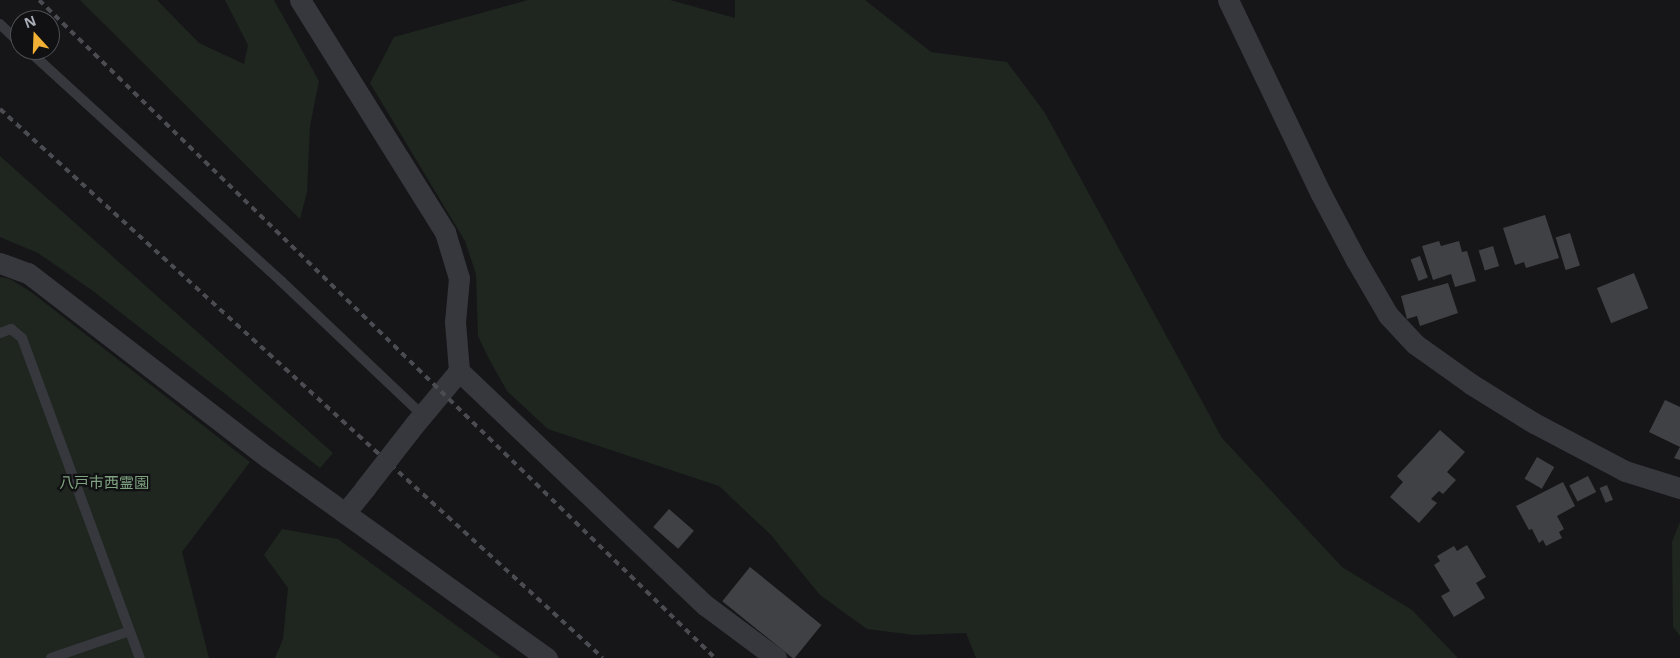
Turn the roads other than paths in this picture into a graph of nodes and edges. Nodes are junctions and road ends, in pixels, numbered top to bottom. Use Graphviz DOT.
graph roads {
  1 [pos="300,0"];
  2 [pos="1228,0"];
  3 [pos="0,24"];
  4 [pos="10,34"];
  5 [pos="39,60"];
  6 [pos="0,263"];
  7 [pos="0,333"];
  8 [pos="459,371"];
  9 [pos="418,420"];
  10 [pos="1680,488"];
  11 [pos="345,513"];
  12 [pos="130,631"];
  13 [pos="52,658"];
  14 [pos="140,658"];
  15 [pos="547,658"];
  16 [pos="776,658"];
  1 -- 8 [label="street"];
  2 -- 10 [label="street"];
  3 -- 4 [label="lane"];
  5 -- 9 [label="lane"];
  6 -- 11 [label="street"];
  7 -- 12 [label="lane"];
  8 -- 9 [label="street"];
  8 -- 16 [label="street"];
  9 -- 11 [label="street, bridge"];
  11 -- 15 [label="street"];
  12 -- 13 [label="lane"];
  12 -- 14 [label="lane"];
}
